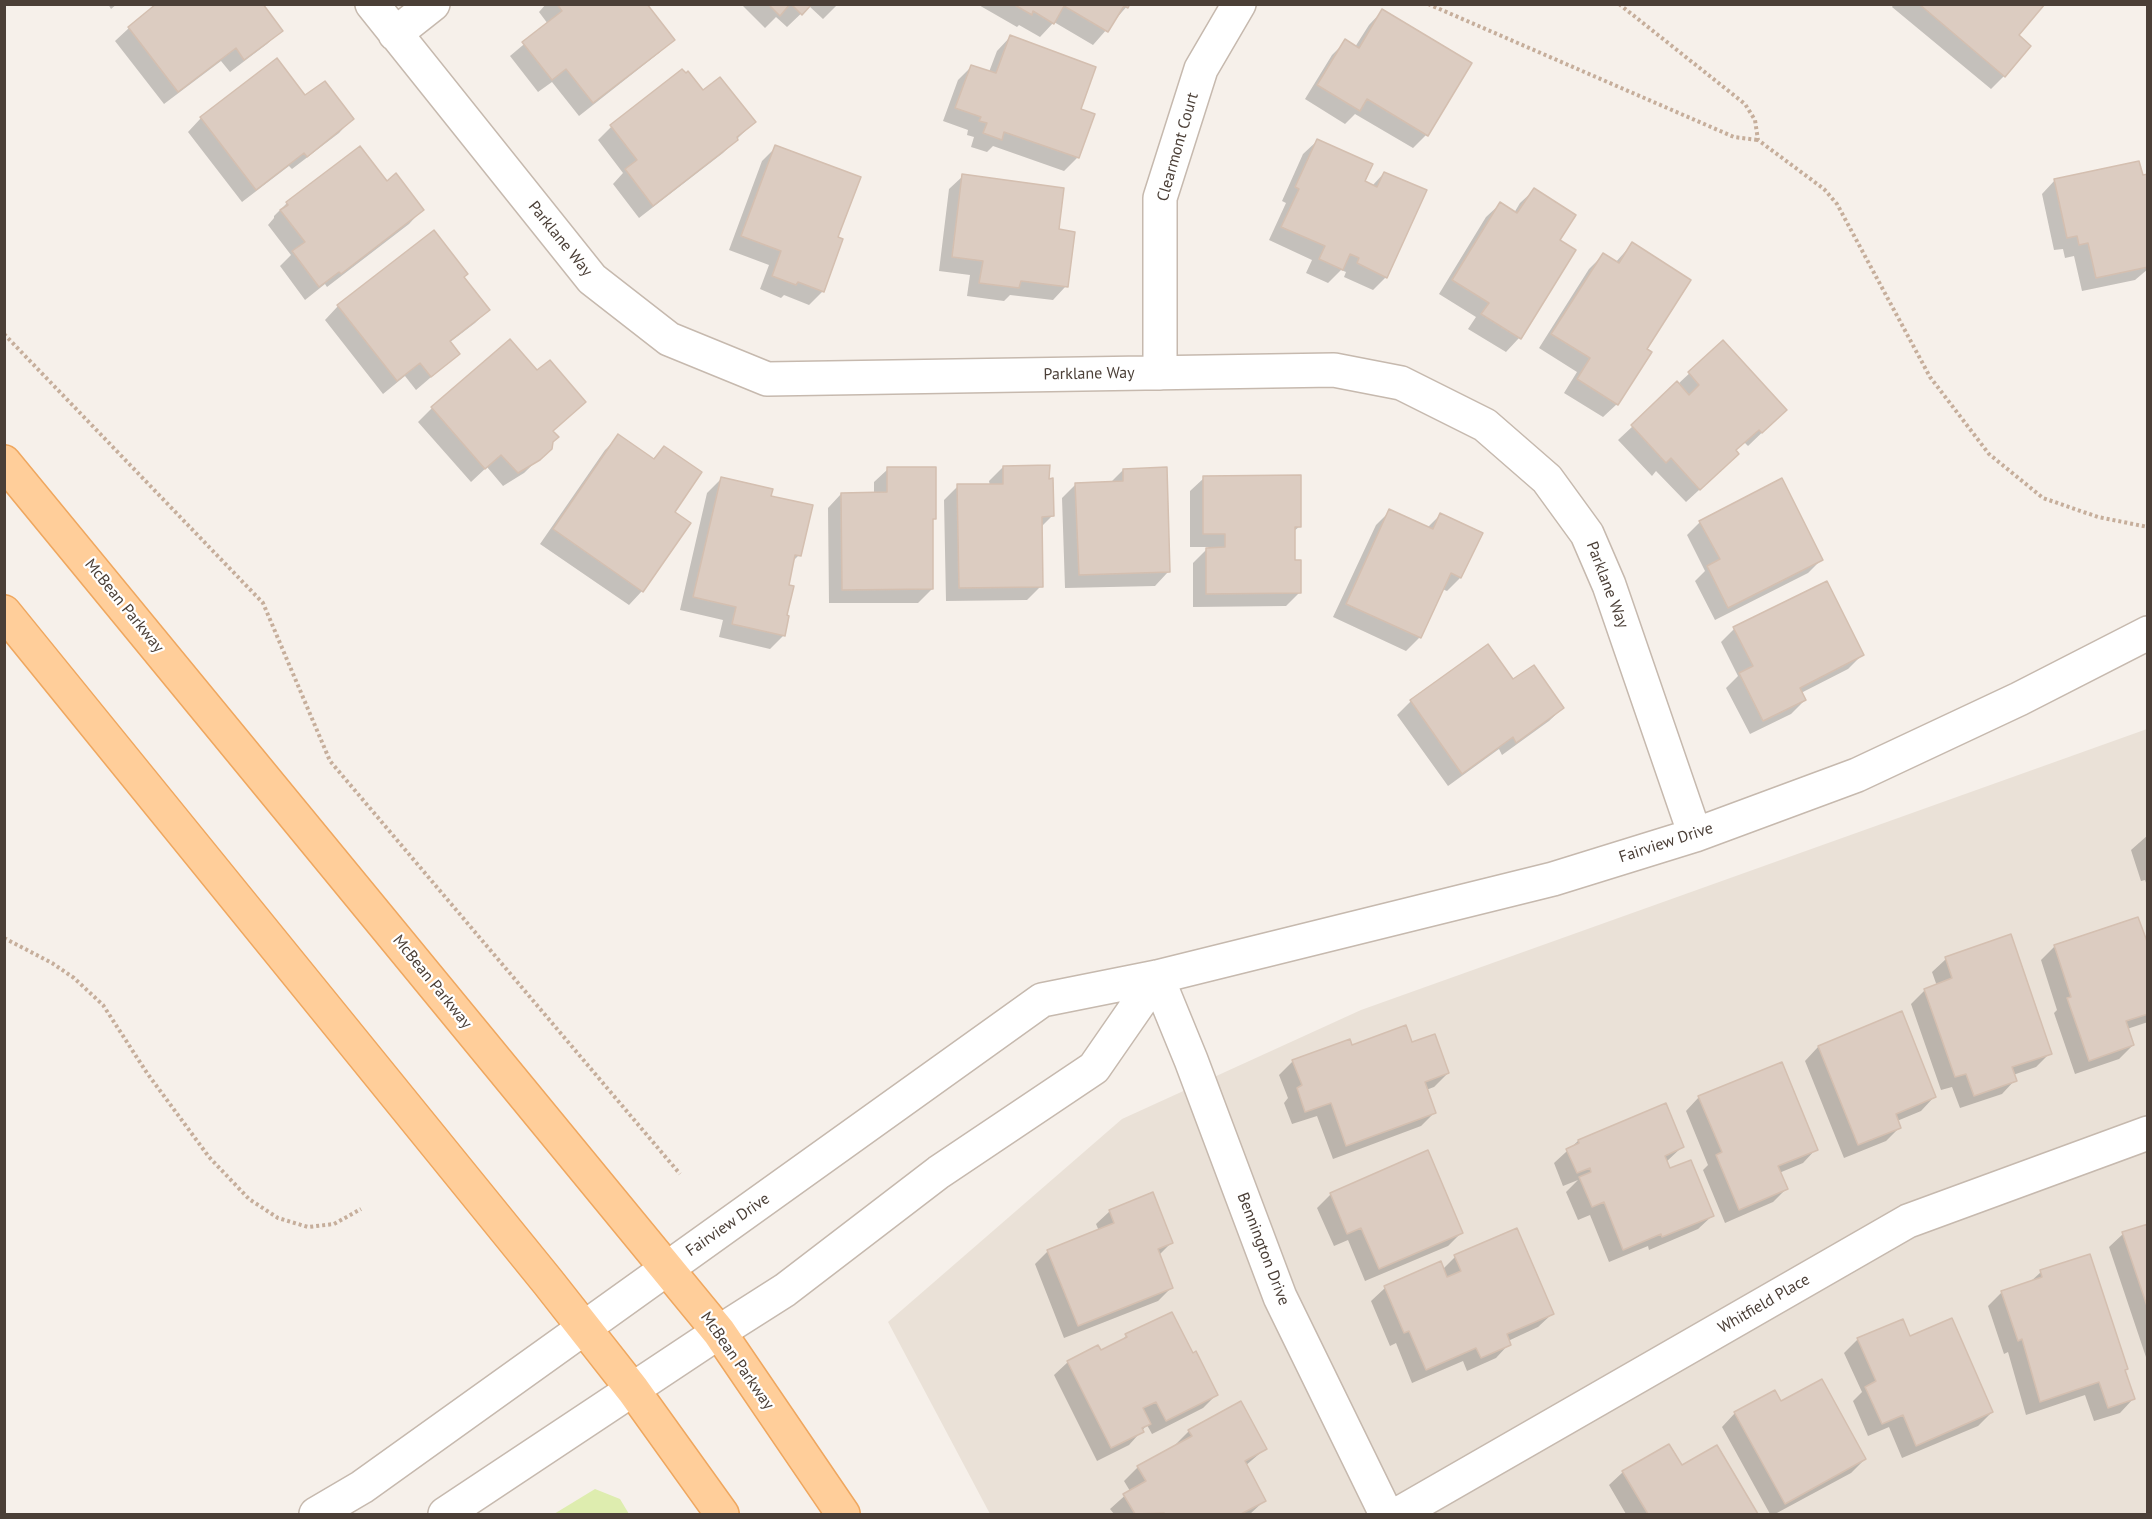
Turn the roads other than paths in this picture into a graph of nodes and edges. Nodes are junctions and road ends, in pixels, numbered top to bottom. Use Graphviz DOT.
graph roads {
  1 [pos="372,4"];
  2 [pos="433,4"];
  3 [pos="1239,4"];
  4 [pos="395,34"];
  5 [pos="1160,373"];
  6 [pos="4,462"];
  7 [pos="4,612"];
  8 [pos="2148,633"];
  9 [pos="1695,835"];
  10 [pos="1157,977"];
  11 [pos="2148,1133"];
  12 [pos="666,1269"];
  13 [pos="585,1329"];
  14 [pos="719,1332"];
  15 [pos="633,1390"];
  16 [pos="316,1515"];
  17 [pos="445,1515"];
  18 [pos="722,1515"];
  19 [pos="843,1515"];
  20 [pos="1386,1515"];
  21 [pos="1398,1515"];
  1 -- 4 [label="street, Parklane Way"];
  2 -- 4 [label="street"];
  3 -- 5 [label="street, Clearmont Court"];
  4 -- 5 [label="street, Parklane Way"];
  5 -- 9 [label="street, Parklane Way"];
  6 -- 12 [label="main road, McBean Parkway"];
  7 -- 13 [label="main road"];
  8 -- 9 [label="street, Fairview Drive"];
  9 -- 10 [label="street, Fairview Drive"];
  10 -- 12 [label="street, Fairview Drive"];
  10 -- 14 [label="street"];
  10 -- 20 [label="street, Bennington Drive"];
  11 -- 21 [label="street, Whitfield Place"];
  12 -- 13 [label="street, Fairview Drive"];
  12 -- 14 [label="main road, McBean Parkway"];
  13 -- 15 [label="main road"];
  13 -- 16 [label="street, Fairview Drive"];
  14 -- 15 [label="street"];
  14 -- 19 [label="main road, McBean Parkway"];
  15 -- 17 [label="street"];
  15 -- 18 [label="main road"];
}
